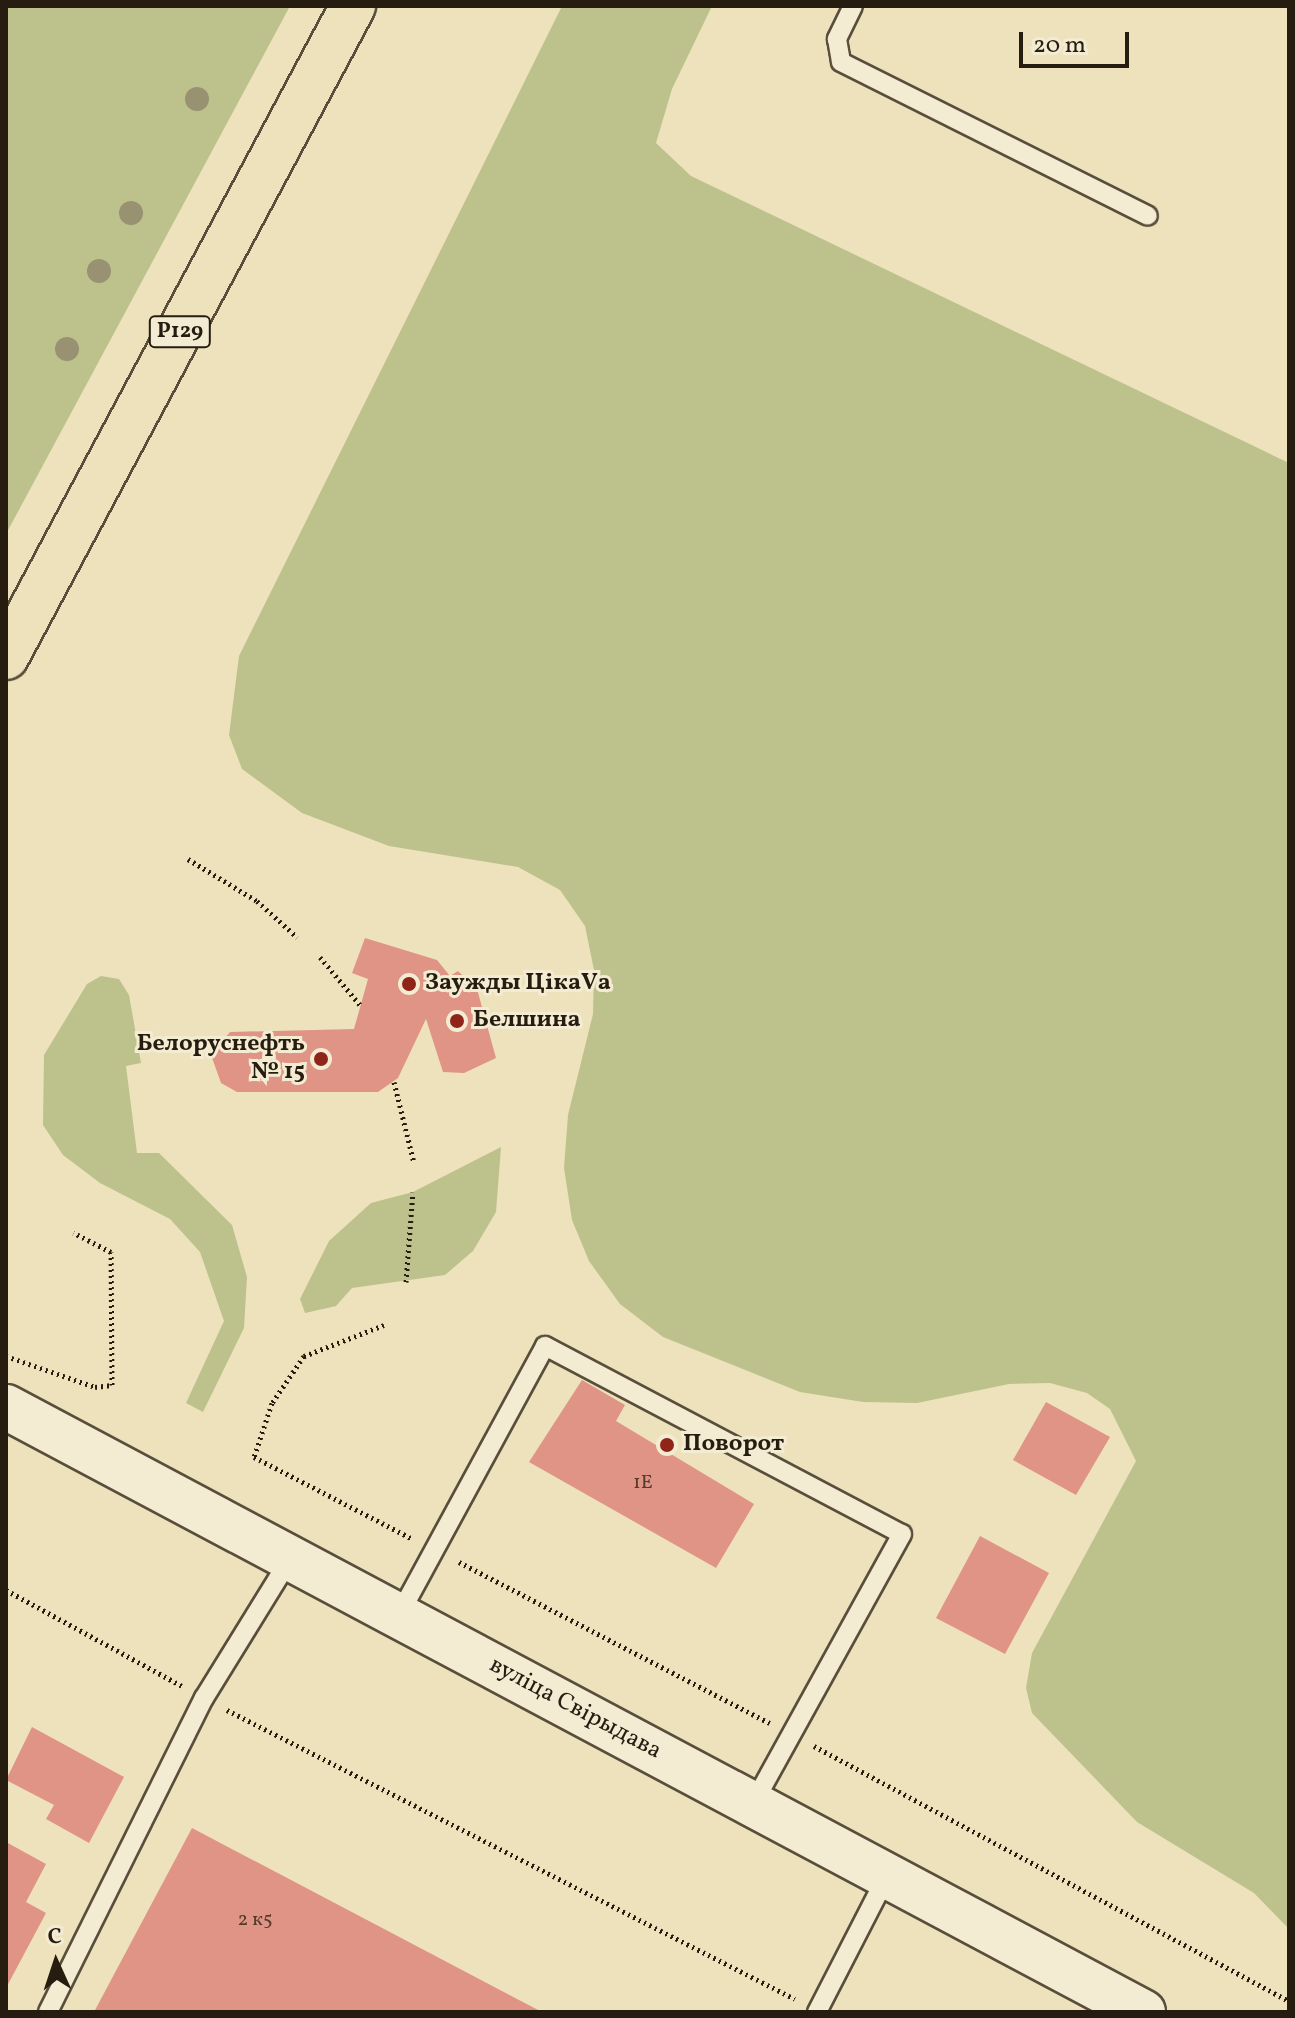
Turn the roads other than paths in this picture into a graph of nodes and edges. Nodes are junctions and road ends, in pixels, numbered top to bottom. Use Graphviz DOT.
graph roads {
  1 [pos="353,6"];
  2 [pos="853,6"];
  3 [pos="1148,216"];
  4 [pos="6,657"];
  5 [pos="6,1407"];
  6 [pos="291,1557"];
  7 [pos="399,1615"];
  8 [pos="753,1804"];
  9 [pos="887,1875"];
  10 [pos="817,2011"];
  11 [pos="48,2012"];
  12 [pos="1143,2012"];
  1 -- 4 [label="main road, Р129"];
  2 -- 3 [label="lane"];
  5 -- 6 [label="main road, вуліца Свірыдава"];
  6 -- 7 [label="main road, вуліца Свірыдава"];
  6 -- 11 [label="lane"];
  7 -- 8 [label="main road, вуліца Свірыдава"];
  7 -- 8 [label="lane"];
  8 -- 9 [label="main road, вуліца Свірыдава"];
  9 -- 10 [label="lane"];
  9 -- 12 [label="main road, вуліца Свірыдава"];
}
